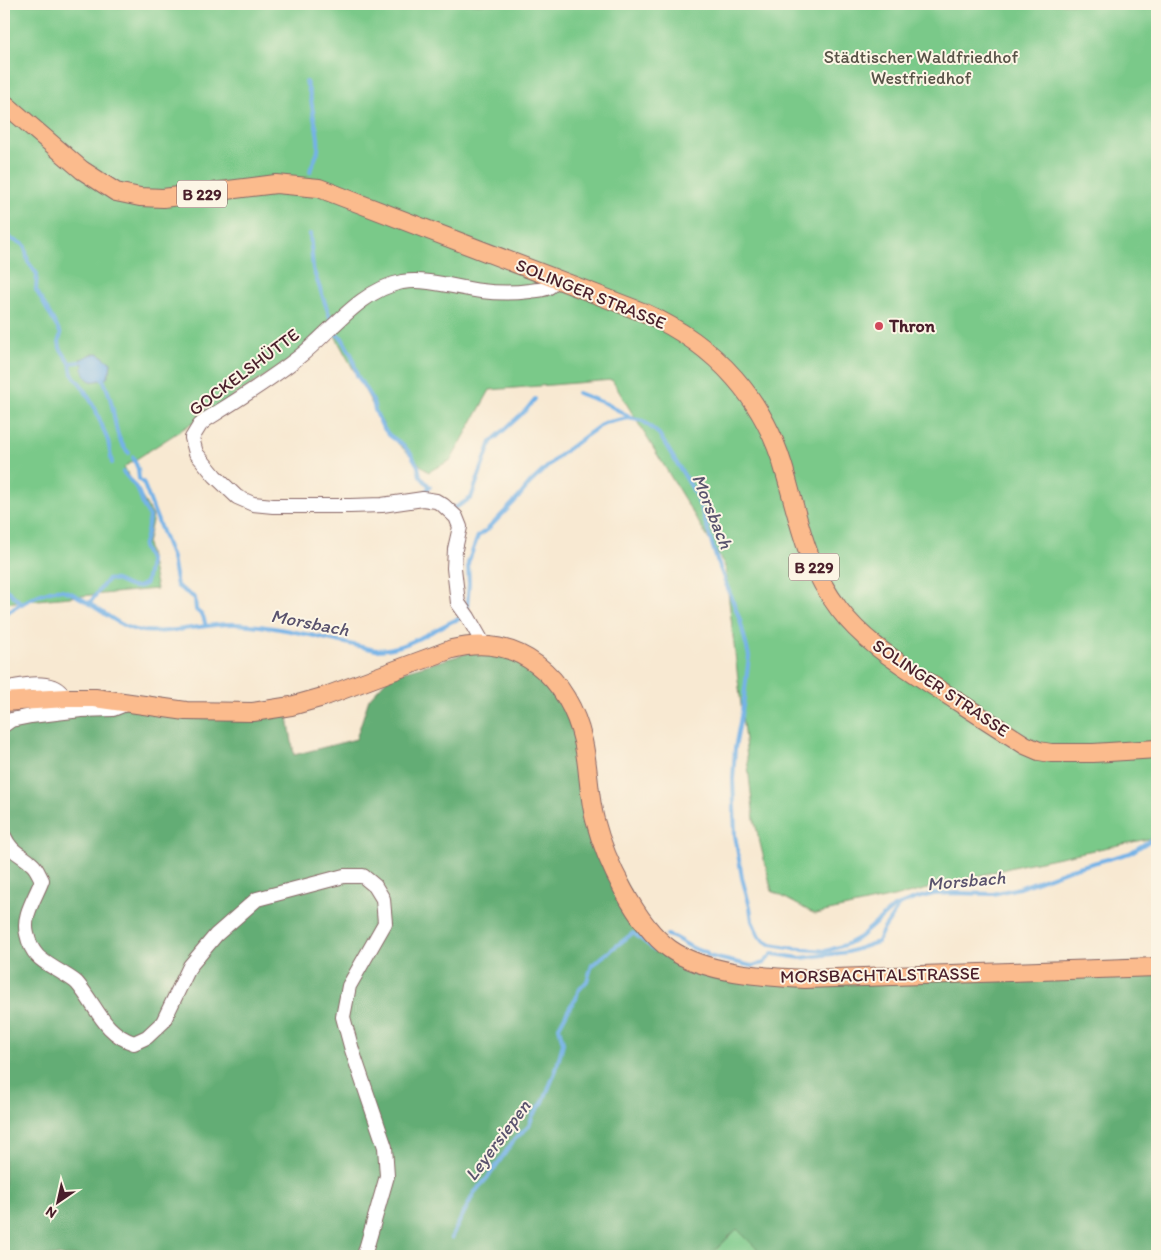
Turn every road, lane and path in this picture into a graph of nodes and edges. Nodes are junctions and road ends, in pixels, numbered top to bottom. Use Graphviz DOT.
graph roads {
  1 [pos="4,103"];
  2 [pos="557,279"];
  3 [pos="484,645"];
  4 [pos="4,689"];
  5 [pos="66,698"];
  6 [pos="4,702"];
  7 [pos="129,703"];
  8 [pos="4,725"];
  9 [pos="1157,749"];
  10 [pos="4,836"];
  11 [pos="1157,967"];
  12 [pos="364,1256"];
  1 -- 2 [label="main road, SOLINGER STRASSE / B 229"];
  2 -- 3 [label="street, GOCKELSHÜTTE"];
  2 -- 9 [label="main road, SOLINGER STRASSE / B 229"];
  3 -- 7 [label="main road, MORSBACHTALSTRASSE"];
  3 -- 11 [label="main road, MORSBACHTALSTRASSE"];
  4 -- 5 [label="street"];
  5 -- 6 [label="main road, MORSBACHTALSTRASSE"];
  5 -- 7 [label="main road, MORSBACHTALSTRASSE"];
  7 -- 8 [label="street"];
  10 -- 12 [label="street"];
}
